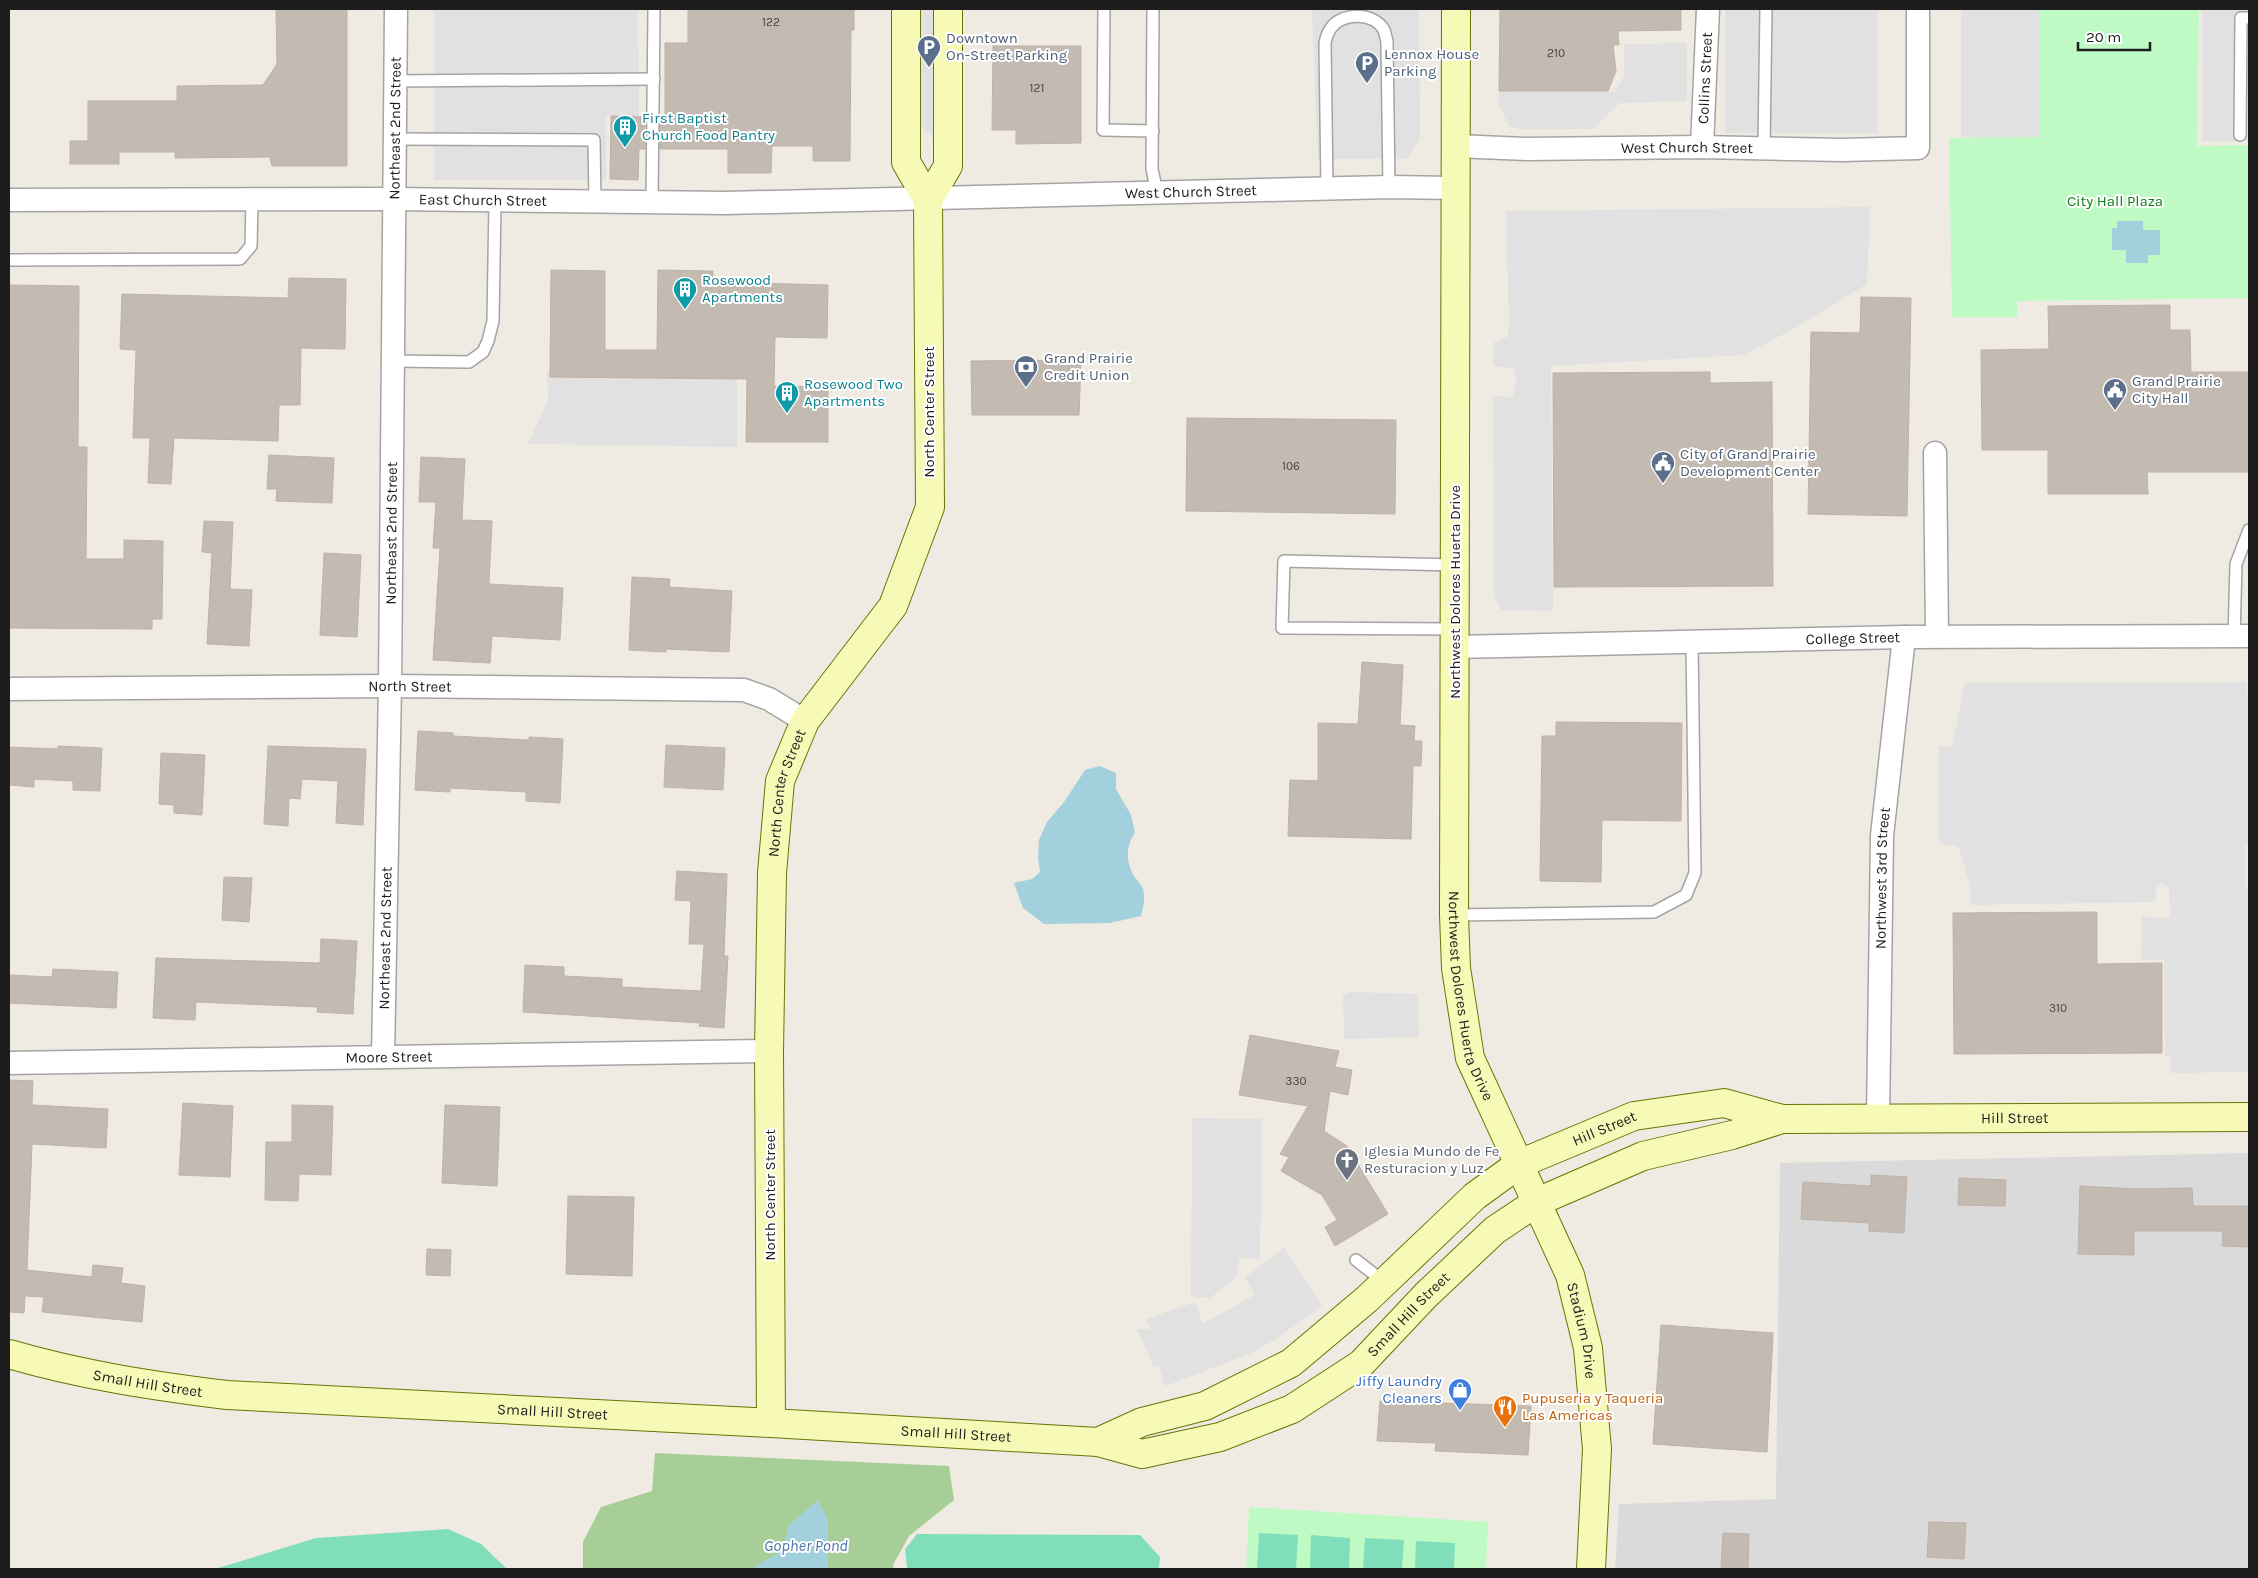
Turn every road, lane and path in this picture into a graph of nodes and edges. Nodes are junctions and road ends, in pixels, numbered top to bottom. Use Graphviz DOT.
graph roads {
  1 [pos="396,9"];
  2 [pos="654,9"];
  3 [pos="906,9"];
  4 [pos="948,9"];
  5 [pos="1104,9"];
  6 [pos="1153,9"];
  7 [pos="1456,9"];
  8 [pos="1708,9"];
  9 [pos="1766,9"];
  10 [pos="1918,9"];
  11 [pos="2249,18"];
  12 [pos="654,79"];
  13 [pos="395,81"];
  14 [pos="1153,131"];
  15 [pos="2240,135"];
  16 [pos="394,139"];
  17 [pos="1456,146"];
  18 [pos="1702,147"];
  19 [pos="1764,148"];
  20 [pos="1389,187"];
  21 [pos="1455,188"];
  22 [pos="1327,189"];
  23 [pos="1157,193"];
  24 [pos="9,200"];
  25 [pos="252,200"];
  26 [pos="393,200"];
  27 [pos="928,200"];
  28 [pos="495,202"];
  29 [pos="595,202"];
  30 [pos="652,202"];
  31 [pos="9,260"];
  32 [pos="392,361"];
  33 [pos="1935,453"];
  34 [pos="2249,530"];
  35 [pos="1456,565"];
  36 [pos="1937,636"];
  37 [pos="2241,636"];
  38 [pos="1904,637"];
  39 [pos="1455,638"];
  40 [pos="1692,642"];
  41 [pos="390,686"];
  42 [pos="9,689"];
  43 [pos="804,721"];
  44 [pos="1454,915"];
  45 [pos="769,1051"];
  46 [pos="383,1057"];
  47 [pos="9,1063"];
  48 [pos="2249,1117"];
  49 [pos="1782,1119"];
  50 [pos="1878,1119"];
  51 [pos="1519,1164"];
  52 [pos="1537,1202"];
  53 [pos="1356,1260"];
  54 [pos="1385,1283"];
  55 [pos="9,1354"];
  56 [pos="771,1423"];
  57 [pos="1098,1442"];
  58 [pos="1590,1569"];
  1 -- 13 [label="street, Northeast 2nd Street"];
  2 -- 12 [label="lane"];
  3 -- 27 [label="street, North Center Street"];
  4 -- 27 [label="street"];
  5 -- 14 [label="lane"];
  6 -- 14 [label="lane"];
  7 -- 17 [label="street, Northwest Dolores Huerta Drive"];
  8 -- 18 [label="street, Collins Street"];
  9 -- 19 [label="lane"];
  10 -- 19 [label="street, West Church Street"];
  11 -- 15 [label="lane"];
  12 -- 13 [label="lane"];
  12 -- 30 [label="lane"];
  13 -- 16 [label="street, Northeast 2nd Street"];
  14 -- 23 [label="lane"];
  16 -- 26 [label="street, Northeast 2nd Street"];
  16 -- 29 [label="lane"];
  17 -- 18 [label="street, West Church Street"];
  17 -- 21 [label="street, Northwest Dolores Huerta Drive"];
  18 -- 19 [label="street, West Church Street"];
  20 -- 21 [label="street, West Church Street"];
  20 -- 22 [label="street, West Church Street"];
  20 -- 22 [label="lane"];
  21 -- 35 [label="street, Northwest Dolores Huerta Drive"];
  22 -- 23 [label="street, West Church Street"];
  23 -- 27 [label="street, West Church Street"];
  24 -- 25 [label="street, East Church Street"];
  25 -- 26 [label="street, East Church Street"];
  25 -- 31 [label="lane"];
  26 -- 28 [label="street, East Church Street"];
  26 -- 32 [label="street, Northeast 2nd Street"];
  27 -- 30 [label="street, East Church Street"];
  27 -- 43 [label="street, North Center Street"];
  28 -- 29 [label="street, East Church Street"];
  28 -- 32 [label="lane"];
  29 -- 30 [label="street, East Church Street"];
  32 -- 41 [label="street, Northeast 2nd Street"];
  33 -- 36 [label="street"];
  34 -- 37 [label="lane"];
  35 -- 39 [label="street, Northwest Dolores Huerta Drive"];
  35 -- 39 [label="lane"];
  36 -- 37 [label="street, College Street"];
  36 -- 38 [label="street, College Street"];
  38 -- 40 [label="street, College Street"];
  38 -- 50 [label="street, Northwest 3rd Street"];
  39 -- 40 [label="street, College Street"];
  39 -- 44 [label="street, Northwest Dolores Huerta Drive"];
  40 -- 44 [label="lane"];
  41 -- 42 [label="street, North Street"];
  41 -- 43 [label="street, North Street"];
  41 -- 46 [label="street, Northeast 2nd Street"];
  43 -- 45 [label="street, North Center Street"];
  44 -- 51 [label="street, Northwest Dolores Huerta Drive"];
  45 -- 46 [label="street, Moore Street"];
  45 -- 56 [label="street, North Center Street"];
  46 -- 47 [label="street, Moore Street"];
  48 -- 50 [label="street, Hill Street"];
  49 -- 50 [label="street, Hill Street"];
  49 -- 51 [label="street, Hill Street"];
  49 -- 52 [label="street, Hill Street"];
  51 -- 52 [label="street, Stadium Drive"];
  51 -- 54 [label="street, Small Hill Street"];
  52 -- 57 [label="street, Small Hill Street"];
  52 -- 58 [label="street, Stadium Drive"];
  53 -- 54 [label="lane"];
  54 -- 57 [label="street, Small Hill Street"];
  55 -- 56 [label="street, Small Hill Street"];
  56 -- 57 [label="street, Small Hill Street"];
}
